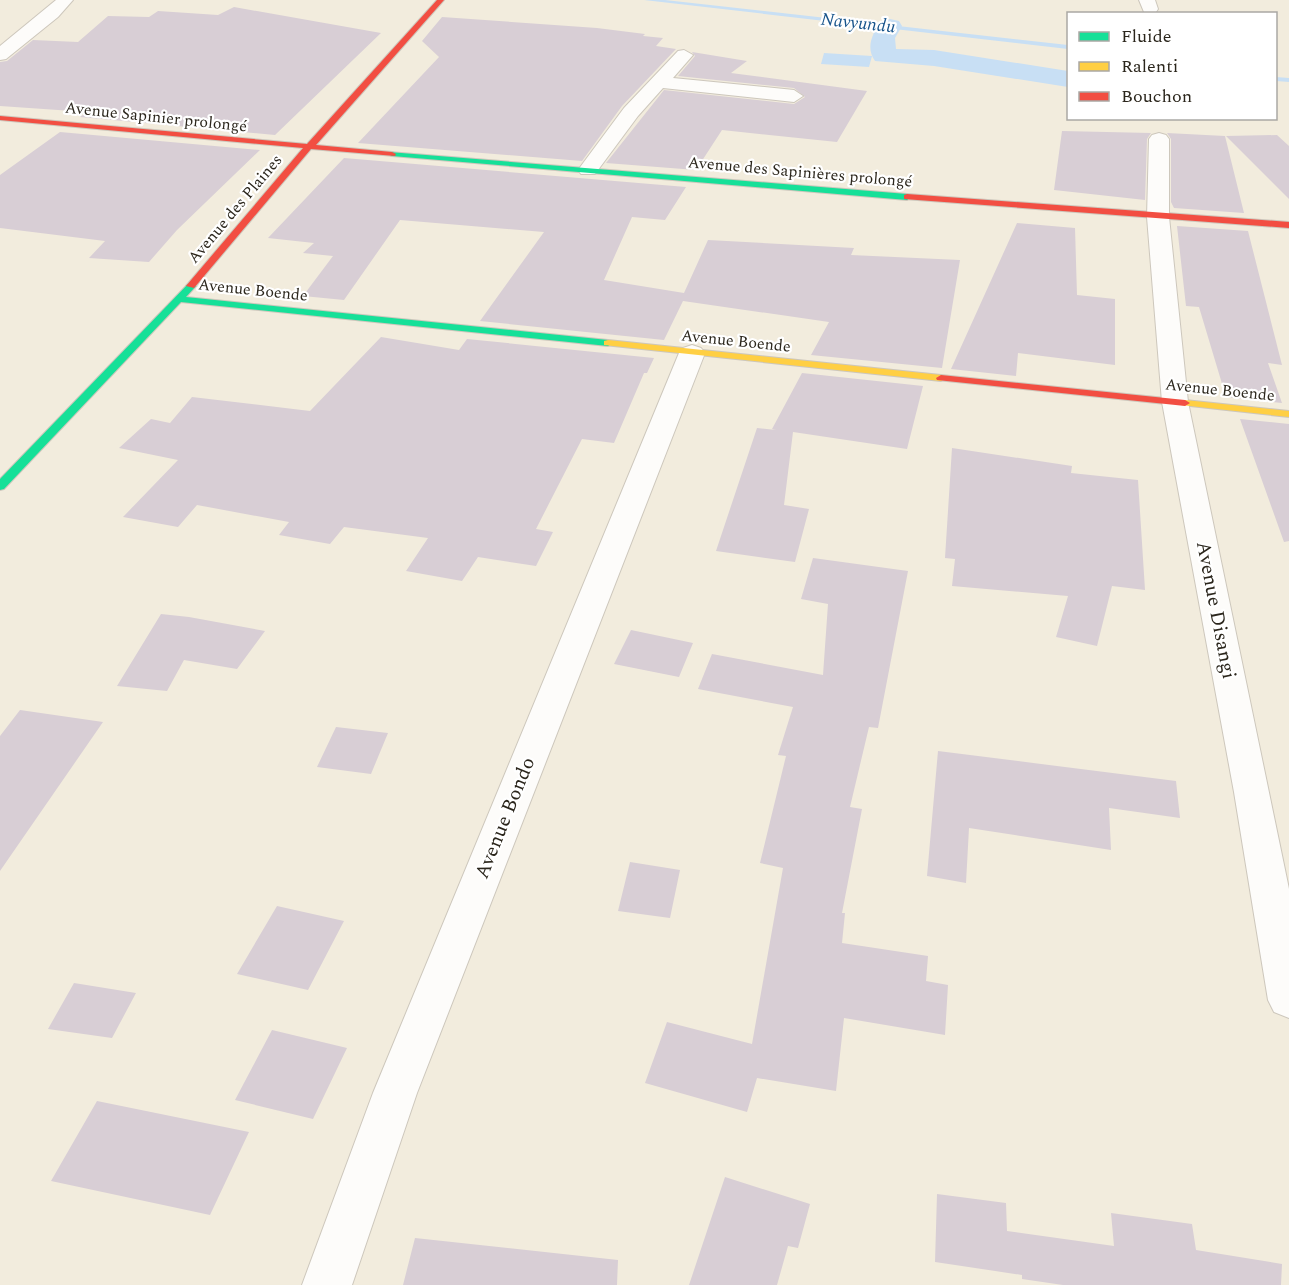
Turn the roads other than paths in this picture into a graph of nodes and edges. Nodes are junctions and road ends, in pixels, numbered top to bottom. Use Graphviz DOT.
graph roads {
  1 [pos="65,0"];
  2 [pos="441,0"];
  3 [pos="0,55"];
  4 [pos="684,55"];
  5 [pos="659,82"];
  6 [pos="794,96"];
  7 [pos="0,118"];
  8 [pos="1159,139"];
  9 [pos="308,148"];
  10 [pos="588,170"];
  11 [pos="1158,217"];
  12 [pos="1289,225"];
  13 [pos="180,299"];
  14 [pos="692,353"];
  15 [pos="1175,402"];
  16 [pos="1289,414"];
  17 [pos="0,486"];
  18 [pos="1289,1000"];
  19 [pos="327,1285"];
  1 -- 3 [label="street"];
  2 -- 9 [label="street, Avenue des Plaines"];
  4 -- 5 [label="street"];
  5 -- 6 [label="street"];
  5 -- 10 [label="street"];
  7 -- 9 [label="street, Avenue Sapinier prolongé"];
  8 -- 11 [label="street, Avenue Disangi"];
  9 -- 10 [label="street, Avenue des Sapinières prolongé"];
  9 -- 13 [label="street, Avenue des Plaines"];
  10 -- 11 [label="street, Avenue des Sapinières prolongé"];
  11 -- 12 [label="street, Avenue des Sapinières prolongé"];
  11 -- 15 [label="street, Avenue Disangi"];
  13 -- 14 [label="street, Avenue Boende"];
  13 -- 17 [label="street, Avenue des Plaines"];
  14 -- 15 [label="street, Avenue Boende"];
  14 -- 19 [label="street, Avenue Bondo"];
  15 -- 16 [label="street, Avenue Boende"];
  15 -- 18 [label="street, Avenue Disangi"];
}
